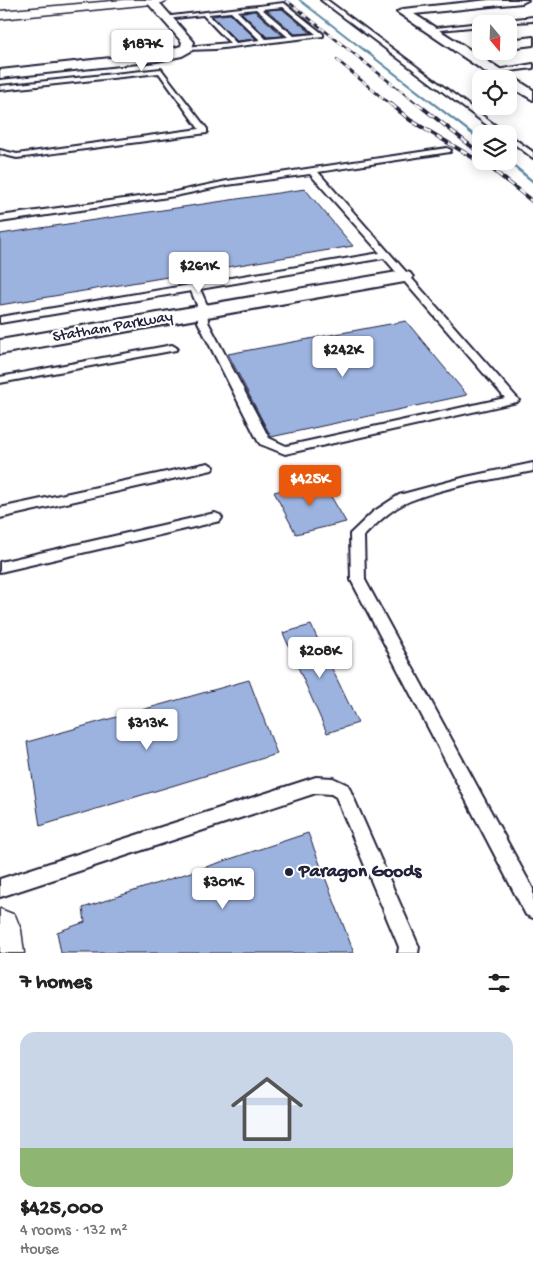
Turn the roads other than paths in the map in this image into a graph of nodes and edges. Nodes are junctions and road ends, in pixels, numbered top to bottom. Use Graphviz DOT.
graph roads {
  1 [pos="114,0"];
  2 [pos="155,0"];
  3 [pos="325,0"];
  4 [pos="337,0"];
  5 [pos="522,0"];
  6 [pos="258,8"];
  7 [pos="0,10"];
  8 [pos="232,10"];
  9 [pos="204,13"];
  10 [pos="0,15"];
  11 [pos="166,17"];
  12 [pos="533,18"];
  13 [pos="518,20"];
  14 [pos="472,25"];
  15 [pos="430,30"];
  16 [pos="294,39"];
  17 [pos="533,41"];
  18 [pos="265,42"];
  19 [pos="518,43"];
  20 [pos="235,45"];
  21 [pos="187,48"];
  22 [pos="472,48"];
  23 [pos="460,49"];
  24 [pos="147,58"];
  25 [pos="533,66"];
  26 [pos="492,70"];
  27 [pos="502,70"];
  28 [pos="156,71"];
  29 [pos="0,74"];
  30 [pos="517,86"];
  31 [pos="0,88"];
  32 [pos="532,95"];
  33 [pos="492,125"];
  34 [pos="517,144"];
  35 [pos="446,150"];
  36 [pos="0,152"];
  37 [pos="533,156"];
  38 [pos="312,172"];
  39 [pos="0,219"];
  40 [pos="386,255"];
  41 [pos="404,277"];
  42 [pos="194,287"];
  43 [pos="202,312"];
  44 [pos="0,320"];
  45 [pos="0,347"];
  46 [pos="172,348"];
  47 [pos="0,380"];
  48 [pos="208,467"];
  49 [pos="533,467"];
  50 [pos="0,513"];
  51 [pos="215,518"];
  52 [pos="0,567"];
  53 [pos="0,888"];
  54 [pos="533,908"];
  55 [pos="0,930"];
  56 [pos="2,953"];
  57 [pos="408,953"];
  1 -- 7 [label="main road"];
  2 -- 10 [label="main road"];
  2 -- 11 [label="street"];
  3 -- 4 [label="lane"];
  3 -- 33 [label="lane"];
  5 -- 15 [label="street"];
  6 -- 8 [label="lane"];
  6 -- 16 [label="lane"];
  6 -- 16 [label="lane"];
  8 -- 9 [label="lane"];
  8 -- 18 [label="lane"];
  9 -- 11 [label="lane"];
  9 -- 20 [label="lane"];
  11 -- 21 [label="street"];
  12 -- 13 [label="lane"];
  14 -- 15 [label="lane"];
  15 -- 23 [label="street"];
  16 -- 18 [label="lane"];
  17 -- 19 [label="street"];
  18 -- 20 [label="lane"];
  20 -- 21 [label="lane"];
  21 -- 24 [label="street"];
  22 -- 23 [label="street"];
  23 -- 26 [label="street"];
  24 -- 28 [label="lane"];
  24 -- 29 [label="street"];
  25 -- 27 [label="lane"];
  28 -- 31 [label="lane"];
  28 -- 36 [label="lane"];
  30 -- 32 [label="street"];
  34 -- 37 [label="lane"];
  35 -- 38 [label="lane"];
  38 -- 39 [label="lane"];
  38 -- 40 [label="lane"];
  40 -- 41 [label="lane"];
  40 -- 42 [label="lane"];
  41 -- 43 [label="street, Statham Parkway"];
  41 -- 43 [label="lane"];
  42 -- 43 [label="lane"];
  42 -- 44 [label="lane"];
  43 -- 45 [label="street, Statham Parkway"];
  46 -- 47 [label="lane"];
  48 -- 50 [label="lane"];
  49 -- 54 [label="lane"];
  51 -- 52 [label="lane"];
  53 -- 57 [label="lane"];
  55 -- 56 [label="main road"];
}
